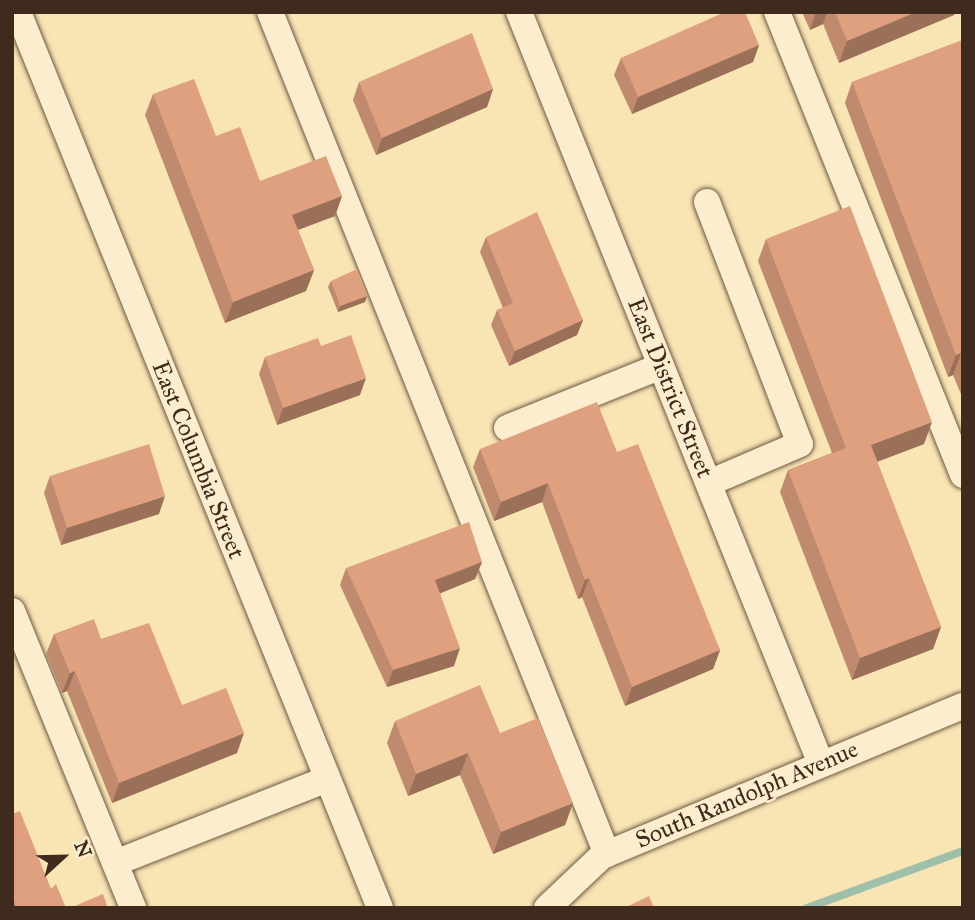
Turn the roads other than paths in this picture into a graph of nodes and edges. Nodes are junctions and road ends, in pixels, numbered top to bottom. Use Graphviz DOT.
graph roads {
  1 [pos="18,12"];
  2 [pos="270,12"];
  3 [pos="519,12"];
  4 [pos="777,12"];
  5 [pos="707,202"];
  6 [pos="661,366"];
  7 [pos="508,428"];
  8 [pos="963,475"];
  9 [pos="709,483"];
  10 [pos="12,611"];
  11 [pos="963,706"];
  12 [pos="821,764"];
  13 [pos="327,779"];
  14 [pos="607,854"];
  15 [pos="115,863"];
  16 [pos="133,908"];
  17 [pos="380,908"];
  18 [pos="547,908"];
  1 -- 13 [label="street, East Columbia Street"];
  2 -- 14 [label="street"];
  3 -- 6 [label="street, East District Street"];
  4 -- 8 [label="street"];
  5 -- 9 [label="street"];
  6 -- 7 [label="street"];
  6 -- 9 [label="street, East District Street"];
  9 -- 12 [label="street, East District Street"];
  10 -- 15 [label="street"];
  11 -- 12 [label="street, South Randolph Avenue"];
  12 -- 14 [label="street, South Randolph Avenue"];
  13 -- 15 [label="street"];
  13 -- 17 [label="street, East Columbia Street"];
  14 -- 18 [label="street, South Randolph Avenue"];
  15 -- 16 [label="street"];
}
